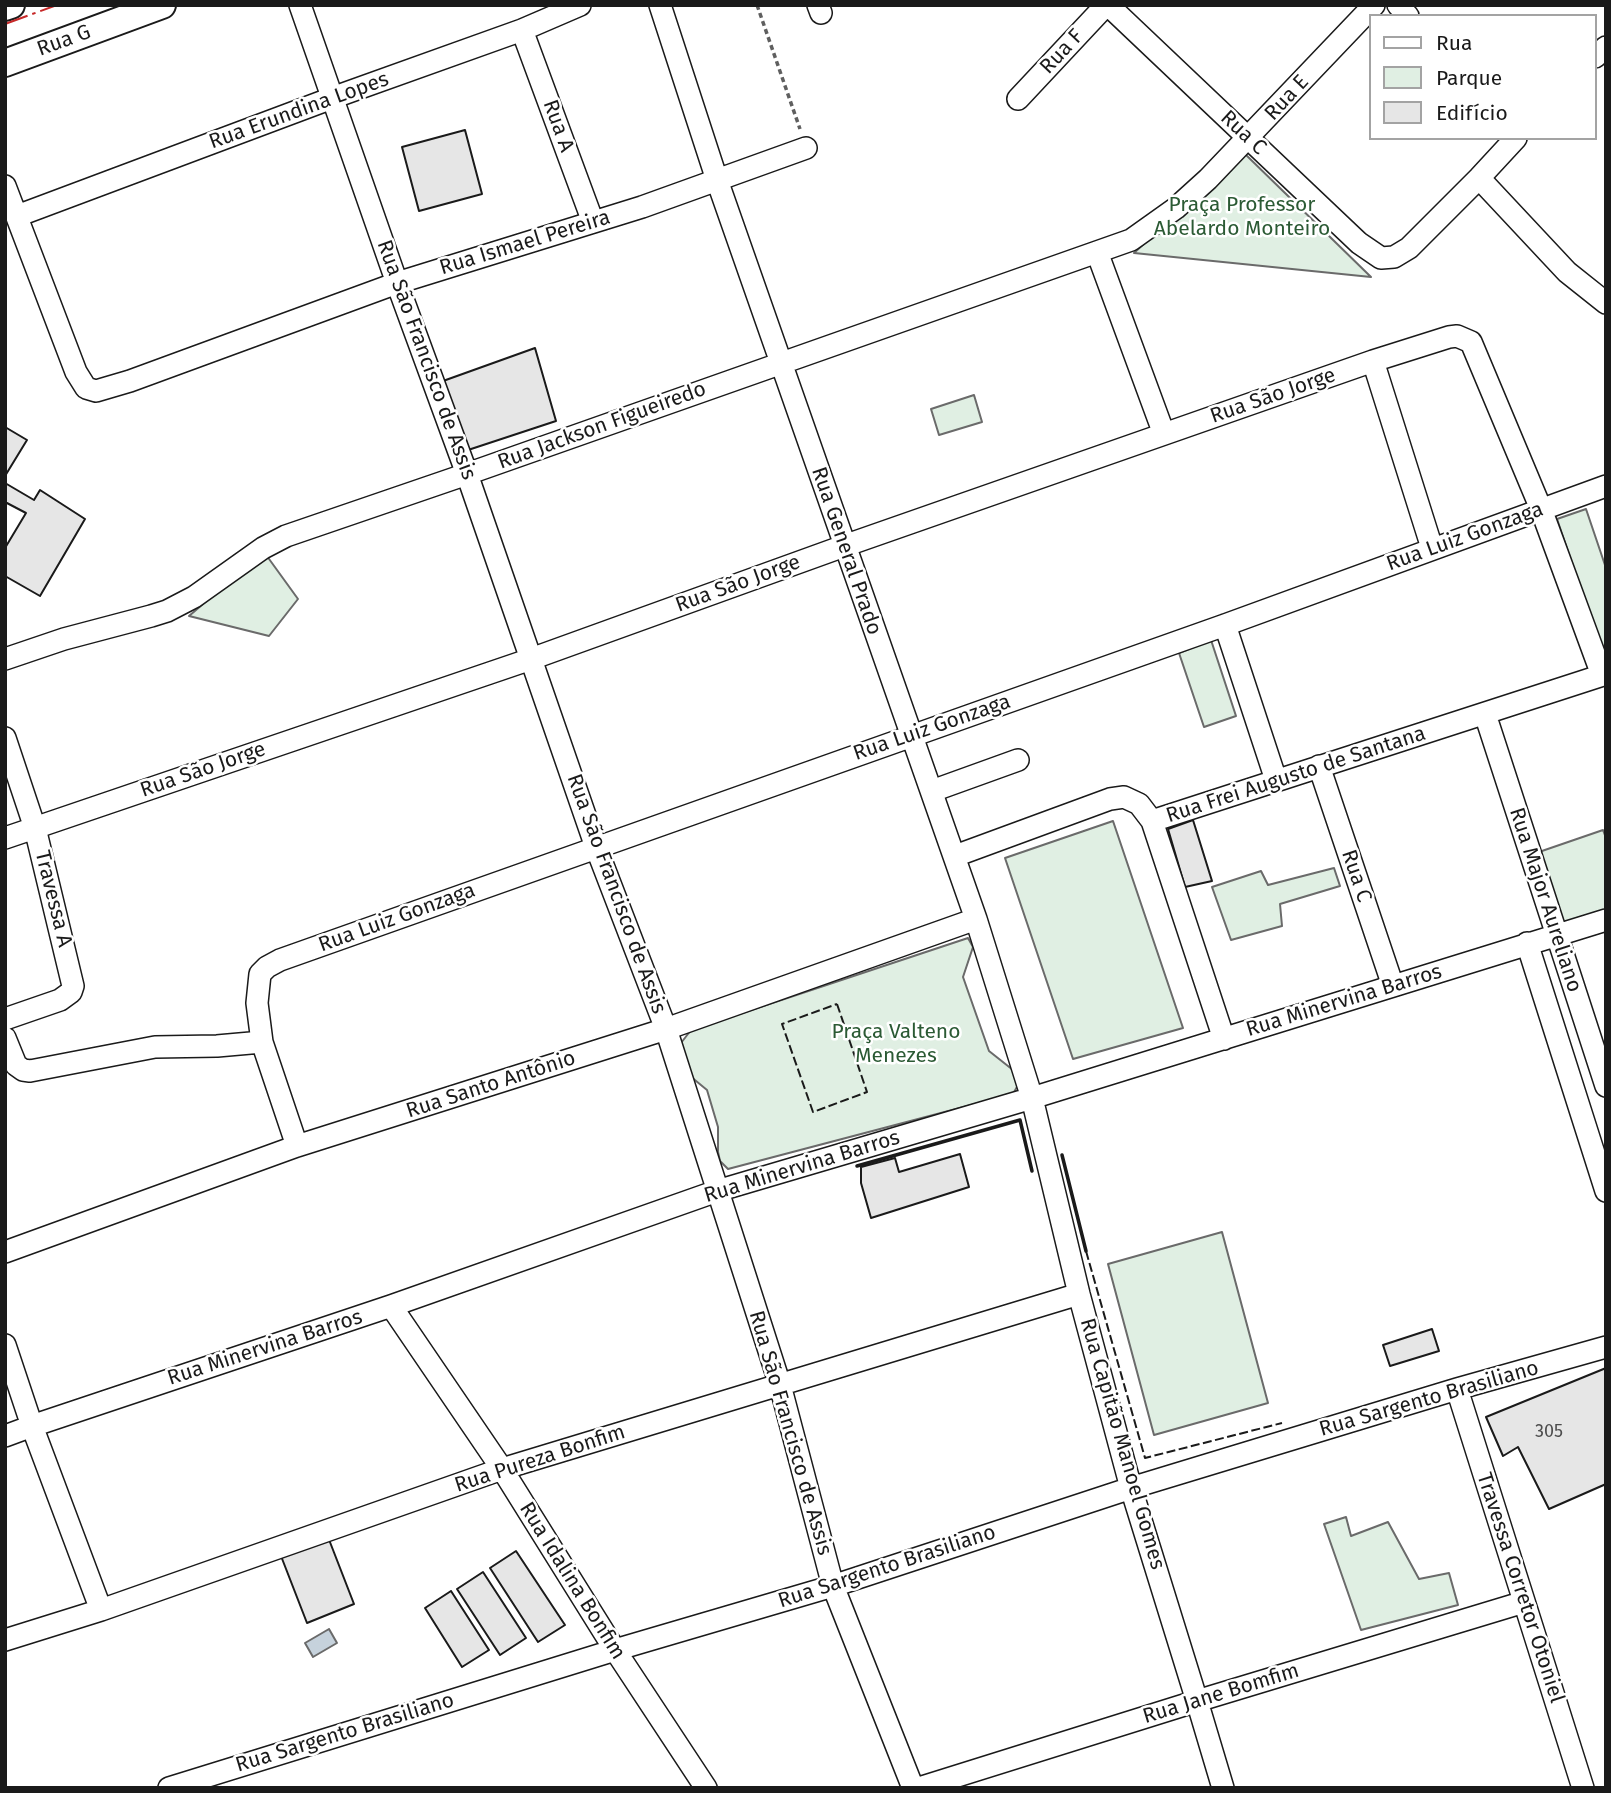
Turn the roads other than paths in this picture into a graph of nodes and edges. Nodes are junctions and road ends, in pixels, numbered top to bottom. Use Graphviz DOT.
graph roads {
  1 [pos="10,5"];
  2 [pos="162,5"];
  3 [pos="300,5"];
  4 [pos="580,5"];
  5 [pos="660,5"];
  6 [pos="1107,5"];
  7 [pos="1374,5"];
  8 [pos="5,7"];
  9 [pos="522,30"];
  10 [pos="5,63"];
  11 [pos="332,98"];
  12 [pos="1018,99"];
  13 [pos="1248,138"];
  14 [pos="1514,140"];
  15 [pos="806,148"];
  16 [pos="1479,178"];
  17 [pos="717,180"];
  18 [pos="5,186"];
  19 [pos="17,216"];
  20 [pos="593,222"];
  21 [pos="1131,240"];
  22 [pos="1097,252"];
  23 [pos="397,283"];
  24 [pos="1606,303"];
  25 [pos="1373,361"];
  26 [pos="780,362"];
  27 [pos="1164,434"];
  28 [pos="467,474"];
  29 [pos="1606,486"];
  30 [pos="1541,509"];
  31 [pos="844,546"];
  32 [pos="1432,548"];
  33 [pos="1225,625"];
  34 [pos="5,659"];
  35 [pos="531,659"];
  36 [pos="1604,674"];
  37 [pos="1485,714"];
  38 [pos="912,735"];
  39 [pos="5,738"];
  40 [pos="1018,760"];
  41 [pos="1319,766"];
  42 [pos="1276,780"];
  43 [pos="932,790"];
  44 [pos="1152,821"];
  45 [pos="35,828"];
  46 [pos="5,838"];
  47 [pos="596,847"];
  48 [pos="955,856"];
  49 [pos="976,919"];
  50 [pos="1606,920"];
  51 [pos="1556,935"];
  52 [pos="1527,943"];
  53 [pos="1393,986"];
  54 [pos="5,1019"];
  55 [pos="666,1029"];
  56 [pos="5,1038"];
  57 [pos="1224,1039"];
  58 [pos="262,1042"];
  59 [pos="1606,1086"];
  60 [pos="1032,1098"];
  61 [pos="297,1146"];
  62 [pos="717,1191"];
  63 [pos="1606,1191"];
  64 [pos="5,1252"];
  65 [pos="1079,1294"];
  66 [pos="391,1306"];
  67 [pos="5,1345"];
  68 [pos="1606,1347"];
  69 [pos="780,1385"];
  70 [pos="1457,1389"];
  71 [pos="32,1426"];
  72 [pos="5,1436"];
  73 [pos="502,1469"];
  74 [pos="1131,1488"];
  75 [pos="833,1586"];
  76 [pos="1524,1602"];
  77 [pos="101,1610"];
  78 [pos="5,1640"];
  79 [pos="615,1650"];
  80 [pos="1197,1700"];
  81 [pos="169,1788"];
  82 [pos="706,1788"];
  83 [pos="913,1788"];
  84 [pos="919,1788"];
  85 [pos="1223,1788"];
  86 [pos="1583,1788"];
  1 -- 8 [label="main road"];
  2 -- 10 [label="main road, Rua G"];
  3 -- 11 [label="street, Rua São Francisco de Assis"];
  4 -- 9 [label="street, Rua Erundina Lopes"];
  5 -- 17 [label="street, Rua General Prado"];
  6 -- 12 [label="street, Rua F"];
  6 -- 13 [label="street, Rua C"];
  7 -- 13 [label="street, Rua E"];
  9 -- 11 [label="street, Rua Erundina Lopes"];
  9 -- 20 [label="street, Rua A"];
  11 -- 19 [label="street, Rua Erundina Lopes"];
  11 -- 23 [label="street, Rua São Francisco de Assis"];
  13 -- 16 [label="street, Rua C"];
  13 -- 21 [label="street, Rua E"];
  14 -- 16 [label="street"];
  15 -- 17 [label="street, Rua Ismael Pereira"];
  16 -- 24 [label="street"];
  17 -- 20 [label="street, Rua Ismael Pereira"];
  17 -- 26 [label="street, Rua General Prado"];
  18 -- 19 [label="street"];
  19 -- 23 [label="street, Rua Ismael Pereira"];
  20 -- 23 [label="street, Rua Ismael Pereira"];
  21 -- 22 [label="street, Rua Jackson Figueiredo"];
  22 -- 26 [label="street, Rua Jackson Figueiredo"];
  22 -- 27 [label="street"];
  23 -- 28 [label="street, Rua São Francisco de Assis"];
  25 -- 27 [label="street, Rua São Jorge"];
  25 -- 30 [label="street, Rua São Jorge"];
  25 -- 32 [label="street"];
  26 -- 28 [label="street, Rua Jackson Figueiredo"];
  26 -- 31 [label="street, Rua General Prado"];
  27 -- 31 [label="street, Rua São Jorge"];
  28 -- 34 [label="street, Rua Jackson Figueiredo"];
  28 -- 35 [label="street, Rua São Francisco de Assis"];
  29 -- 30 [label="street, Rua Luiz Gonzaga"];
  30 -- 32 [label="street, Rua Luiz Gonzaga"];
  30 -- 36 [label="street"];
  31 -- 35 [label="street, Rua São Jorge"];
  31 -- 38 [label="street, Rua General Prado"];
  32 -- 33 [label="street, Rua Luiz Gonzaga"];
  33 -- 38 [label="street, Rua Luiz Gonzaga"];
  33 -- 42 [label="street"];
  35 -- 45 [label="street, Rua São Jorge"];
  35 -- 47 [label="street, Rua São Francisco de Assis"];
  36 -- 37 [label="street, Rua Frei Augusto de Santana"];
  37 -- 41 [label="street, Rua Frei Augusto de Santana"];
  37 -- 51 [label="street, Rua Major Aureliano"];
  38 -- 43 [label="street, Rua General Prado"];
  38 -- 47 [label="street, Rua Luiz Gonzaga"];
  39 -- 45 [label="street, Travessa A"];
  40 -- 43 [label="street"];
  41 -- 42 [label="street, Rua Frei Augusto de Santana"];
  41 -- 53 [label="street, Rua C"];
  42 -- 44 [label="street, Rua Frei Augusto de Santana"];
  43 -- 48 [label="street, Rua General Prado"];
  44 -- 48 [label="street, Rua Frei Augusto de Santana"];
  44 -- 57 [label="street"];
  45 -- 46 [label="street, Rua São Jorge"];
  45 -- 54 [label="street, Travessa A"];
  47 -- 55 [label="street, Rua São Francisco de Assis"];
  47 -- 58 [label="street, Rua Luiz Gonzaga"];
  48 -- 49 [label="street, Rua General Prado"];
  49 -- 55 [label="street, Rua Santo Antônio"];
  49 -- 60 [label="street, Rua General Prado"];
  50 -- 51 [label="street, Rua Minervina Barros"];
  51 -- 52 [label="street, Rua Minervina Barros"];
  51 -- 59 [label="street, Rua Major Aureliano"];
  52 -- 53 [label="street, Rua Minervina Barros"];
  52 -- 63 [label="street, Rua Major Aureliano"];
  53 -- 57 [label="street, Rua Minervina Barros"];
  55 -- 61 [label="street, Rua Santo Antônio"];
  55 -- 62 [label="street, Rua São Francisco de Assis"];
  56 -- 58 [label="street"];
  57 -- 60 [label="street, Rua Minervina Barros"];
  58 -- 61 [label="street"];
  60 -- 62 [label="street, Rua Minervina Barros"];
  60 -- 65 [label="street, Rua Capitão Manoel Gomes"];
  61 -- 64 [label="street, Rua Santo Antônio"];
  62 -- 66 [label="street, Rua Minervina Barros"];
  62 -- 69 [label="street, Rua São Francisco de Assis"];
  65 -- 69 [label="street, Rua Pureza Bonfim"];
  65 -- 74 [label="street, Rua Capitão Manoel Gomes"];
  66 -- 71 [label="street, Rua Minervina Barros"];
  66 -- 73 [label="street, Rua Idalina Bonfim"];
  67 -- 71 [label="street"];
  68 -- 70 [label="street, Rua Sargento Brasiliano"];
  69 -- 73 [label="street, Rua Pureza Bonfim"];
  69 -- 75 [label="street, Rua São Francisco de Assis"];
  70 -- 74 [label="street, Rua Sargento Brasiliano"];
  70 -- 76 [label="street, Travessa Corretor Otoniel"];
  71 -- 72 [label="street, Rua Minervina Barros"];
  71 -- 77 [label="street"];
  73 -- 77 [label="street, Rua Pureza Bonfim"];
  73 -- 79 [label="street, Rua Idalina Bonfim"];
  74 -- 75 [label="street, Rua Sargento Brasiliano"];
  74 -- 80 [label="street, Rua Capitão Manoel Gomes"];
  75 -- 79 [label="street, Rua Sargento Brasiliano"];
  75 -- 83 [label="street, Rua São Francisco de Assis"];
  76 -- 80 [label="street, Rua Jane Bomfim"];
  76 -- 86 [label="street, Travessa Corretor Otoniel"];
  77 -- 78 [label="street, Rua Pureza Bonfim"];
  79 -- 81 [label="street, Rua Sargento Brasiliano"];
  79 -- 82 [label="street, Rua Idalina Bonfim"];
  80 -- 84 [label="street, Rua Jane Bomfim"];
  80 -- 85 [label="street, Rua Capitão Manoel Gomes"];
}
